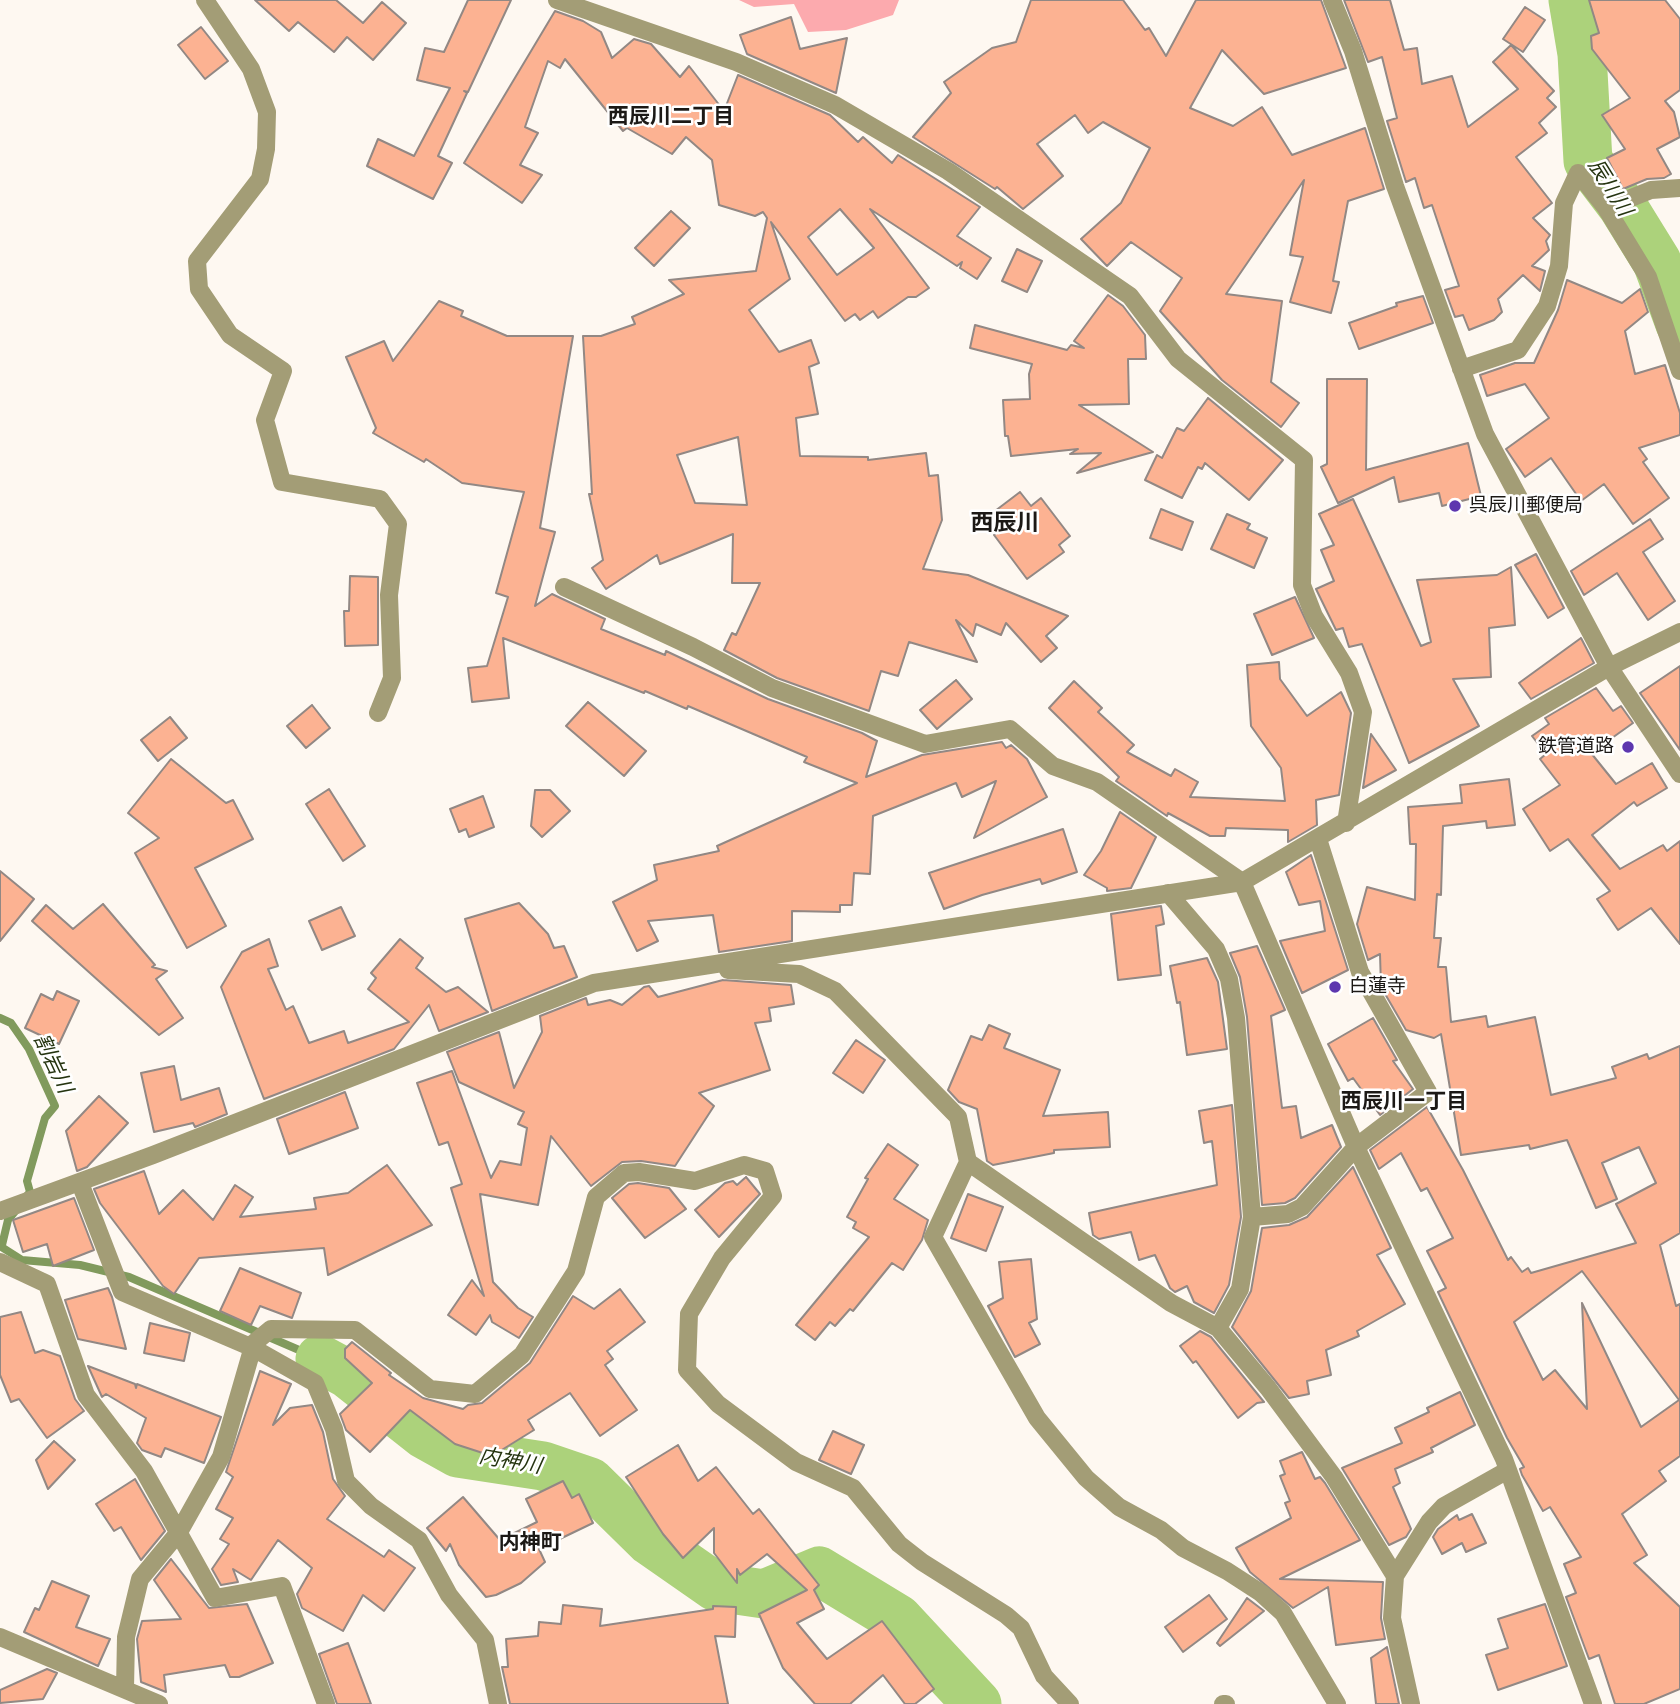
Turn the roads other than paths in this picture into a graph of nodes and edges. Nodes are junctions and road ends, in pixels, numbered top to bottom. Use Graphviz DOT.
graph roads {
  1 [pos="205,0"];
  2 [pos="557,0"];
  3 [pos="1332,0"];
  4 [pos="1680,188"];
  5 [pos="1606,208"];
  6 [pos="1461,369"];
  7 [pos="1680,371"];
  8 [pos="564,587"];
  9 [pos="1680,632"];
  10 [pos="1609,667"];
  11 [pos="378,713"];
  12 [pos="1680,774"];
  13 [pos="1346,823"];
  14 [pos="1318,839"];
  15 [pos="1242,882"];
  16 [pos="1168,893"];
  17 [pos="693,968"];
  18 [pos="1356,1147"];
  19 [pos="968,1162"];
  20 [pos="80,1183"];
  21 [pos="5,1209"];
  22 [pos="1252,1217"];
  23 [pos="0,1262"];
  24 [pos="1218,1328"];
  25 [pos="253,1346"];
  26 [pos="1508,1470"];
  27 [pos="179,1532"];
  28 [pos="1395,1576"];
  29 [pos="0,1637"];
  30 [pos="139,1698"];
  31 [pos="326,1704"];
  32 [pos="498,1704"];
  33 [pos="1070,1704"];
  34 [pos="1337,1704"];
  35 [pos="1410,1704"];
  36 [pos="1592,1704"];
  1 -- 11 [label="street"];
  2 -- 13 [label="street"];
  3 -- 6 [label="street"];
  4 -- 5 [label="street"];
  5 -- 6 [label="street"];
  5 -- 7 [label="street"];
  6 -- 10 [label="street"];
  8 -- 15 [label="street"];
  9 -- 10 [label="street"];
  10 -- 12 [label="street"];
  10 -- 13 [label="street"];
  13 -- 14 [label="street"];
  14 -- 15 [label="street"];
  14 -- 18 [label="street"];
  15 -- 16 [label="street"];
  15 -- 18 [label="street"];
  16 -- 17 [label="street"];
  16 -- 22 [label="street"];
  17 -- 19 [label="street"];
  17 -- 20 [label="street"];
  18 -- 22 [label="street"];
  18 -- 26 [label="street"];
  19 -- 24 [label="street"];
  19 -- 34 [label="street"];
  20 -- 21 [label="street"];
  20 -- 25 [label="street"];
  22 -- 24 [label="street"];
  23 -- 27 [label="street"];
  24 -- 28 [label="street"];
  25 -- 27 [label="street"];
  25 -- 32 [label="street"];
  25 -- 33 [label="street"];
  26 -- 28 [label="street"];
  26 -- 36 [label="street"];
  27 -- 30 [label="street"];
  27 -- 31 [label="street"];
  28 -- 35 [label="street"];
  29 -- 30 [label="street"];
}
